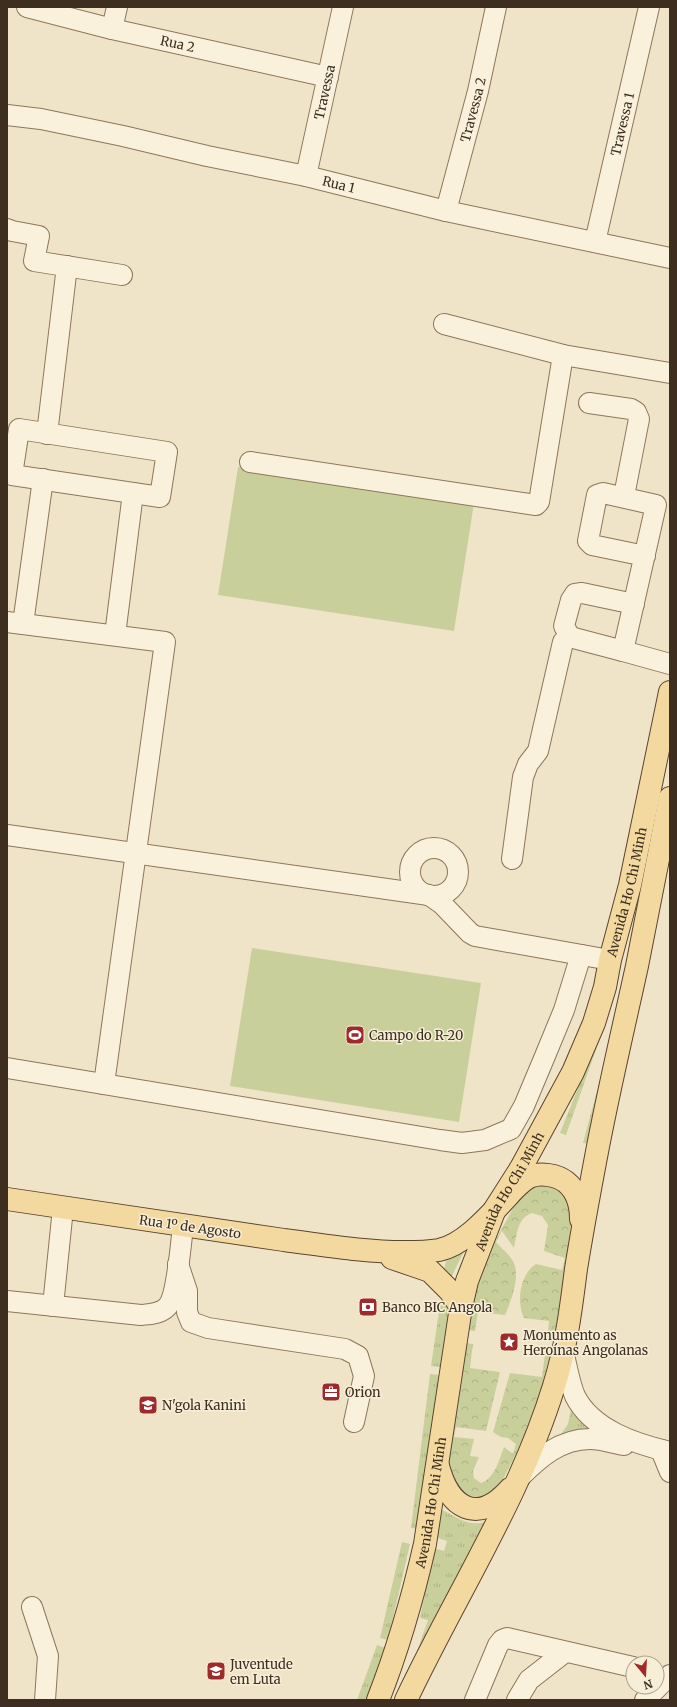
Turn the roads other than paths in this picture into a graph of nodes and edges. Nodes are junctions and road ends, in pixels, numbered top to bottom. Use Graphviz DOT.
graph roads {
  1 [pos="27,7"];
  2 [pos="117,7"];
  3 [pos="343,7"];
  4 [pos="496,7"];
  5 [pos="649,7"];
  6 [pos="112,29"];
  7 [pos="328,77"];
  8 [pos="7,115"];
  9 [pos="306,176"];
  10 [pos="446,211"];
  11 [pos="7,228"];
  12 [pos="595,242"];
  13 [pos="670,258"];
  14 [pos="67,266"];
  15 [pos="122,275"];
  16 [pos="444,324"];
  17 [pos="564,355"];
  18 [pos="670,373"];
  19 [pos="589,403"];
  20 [pos="47,434"];
  21 [pos="250,462"];
  22 [pos="43,479"];
  23 [pos="133,493"];
  24 [pos="624,496"];
  25 [pos="663,506"];
  26 [pos="645,556"];
  27 [pos="634,604"];
  28 [pos="15,623"];
  29 [pos="115,635"];
  30 [pos="570,637"];
  31 [pos="623,651"];
  32 [pos="670,664"];
  33 [pos="670,692"];
  34 [pos="670,798"];
  35 [pos="7,835"];
  36 [pos="137,854"];
  37 [pos="512,859"];
  38 [pos="581,955"];
  39 [pos="610,960"];
  40 [pos="7,1068"];
  41 [pos="104,1084"];
  42 [pos="7,1199"];
  43 [pos="63,1208"];
  44 [pos="496,1209"];
  45 [pos="184,1226"];
  46 [pos="582,1232"];
  47 [pos="374,1252"];
  48 [pos="178,1264"];
  49 [pos="7,1301"];
  50 [pos="53,1306"];
  51 [pos="460,1307"];
  52 [pos="563,1351"];
  53 [pos="354,1422"];
  54 [pos="667,1448"];
  55 [pos="437,1462"];
  56 [pos="670,1472"];
  57 [pos="518,1479"];
  58 [pos="32,1607"];
  59 [pos="566,1652"];
  60 [pos="625,1665"];
  61 [pos="665,1674"];
  62 [pos="665,1680"];
  63 [pos="45,1700"];
  64 [pos="378,1700"];
  65 [pos="406,1700"];
  66 [pos="475,1700"];
  67 [pos="517,1700"];
  1 -- 6 [label="street, Rua 2"];
  2 -- 6 [label="street"];
  3 -- 7 [label="street, Travessa"];
  4 -- 10 [label="street, Travessa 2"];
  5 -- 12 [label="street, Travessa 1"];
  6 -- 7 [label="street, Rua 2"];
  7 -- 9 [label="street, Travessa"];
  8 -- 9 [label="street, Rua 1"];
  9 -- 10 [label="street, Rua 1"];
  10 -- 12 [label="street, Rua 1"];
  11 -- 14 [label="street"];
  12 -- 13 [label="street, Rua 1"];
  14 -- 15 [label="street"];
  14 -- 20 [label="street"];
  16 -- 17 [label="street"];
  17 -- 18 [label="street"];
  17 -- 21 [label="street"];
  19 -- 24 [label="street"];
  20 -- 22 [label="street"];
  20 -- 23 [label="street"];
  22 -- 23 [label="street"];
  22 -- 28 [label="street"];
  23 -- 29 [label="street"];
  24 -- 25 [label="street"];
  24 -- 26 [label="street"];
  25 -- 26 [label="street"];
  26 -- 27 [label="street"];
  27 -- 30 [label="street"];
  27 -- 31 [label="street"];
  28 -- 29 [label="street"];
  29 -- 36 [label="street"];
  30 -- 31 [label="street"];
  30 -- 37 [label="street"];
  31 -- 32 [label="street"];
  33 -- 39 [label="main road, Avenida Ho Chi Minh"];
  34 -- 46 [label="main road, Avenida Ho Chi Minh"];
  35 -- 36 [label="street"];
  36 -- 38 [label="street"];
  36 -- 41 [label="street"];
  38 -- 39 [label="street"];
  38 -- 41 [label="street"];
  39 -- 44 [label="main road, Avenida Ho Chi Minh"];
  40 -- 41 [label="street"];
  42 -- 43 [label="main road, Rua 1º de Agosto"];
  43 -- 45 [label="main road, Rua 1º de Agosto"];
  43 -- 50 [label="street"];
  44 -- 46 [label="main road"];
  44 -- 47 [label="main road"];
  44 -- 51 [label="main road, Avenida Ho Chi Minh"];
  45 -- 47 [label="main road, Rua 1º de Agosto"];
  45 -- 48 [label="street"];
  46 -- 52 [label="main road, Avenida Ho Chi Minh"];
  47 -- 51 [label="main road"];
  48 -- 50 [label="street"];
  48 -- 53 [label="street"];
  49 -- 50 [label="street"];
  51 -- 55 [label="main road, Avenida Ho Chi Minh"];
  52 -- 54 [label="street"];
  52 -- 57 [label="main road, Avenida Ho Chi Minh"];
  54 -- 56 [label="street"];
  54 -- 57 [label="street"];
  55 -- 57 [label="main road"];
  55 -- 64 [label="main road, Avenida Ho Chi Minh"];
  57 -- 65 [label="main road, Avenida Ho Chi Minh"];
  58 -- 63 [label="street"];
  59 -- 60 [label="street"];
  59 -- 66 [label="street"];
  59 -- 67 [label="street"];
  61 -- 62 [label="street"];
}
